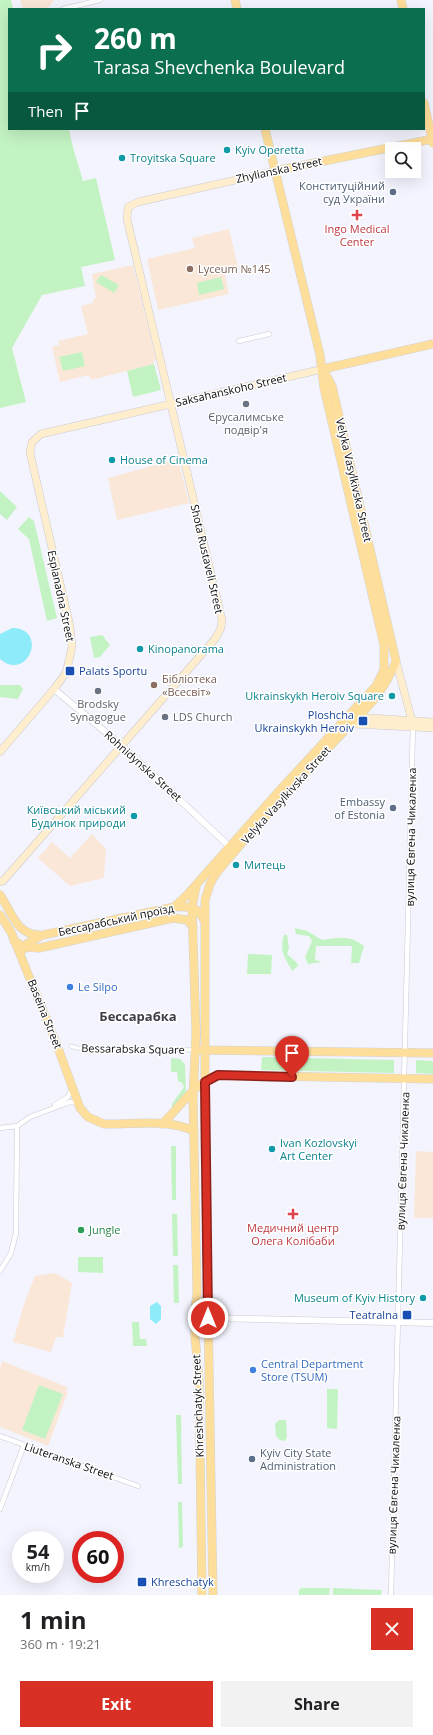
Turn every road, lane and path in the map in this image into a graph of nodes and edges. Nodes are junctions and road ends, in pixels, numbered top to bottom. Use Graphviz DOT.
graph roads {
  1 [pos="100,0"];
  2 [pos="68,8"];
  3 [pos="425,107"];
  4 [pos="265,130"];
  5 [pos="433,141"];
  6 [pos="275,171"];
  7 [pos="128,207"];
  8 [pos="268,334"];
  9 [pos="239,341"];
  10 [pos="433,344"];
  11 [pos="323,369"];
  12 [pos="171,403"];
  13 [pos="32,442"];
  14 [pos="396,661"];
  15 [pos="54,689"];
  16 [pos="359,717"];
  17 [pos="349,721"];
  18 [pos="433,722"];
  19 [pos="413,724"];
  20 [pos="433,728"];
  21 [pos="122,746"];
  22 [pos="0,752"];
  23 [pos="229,846"];
  24 [pos="199,880"];
  25 [pos="0,882"];
  26 [pos="0,895"];
  27 [pos="174,907"];
  28 [pos="192,907"];
  29 [pos="0,915"];
  30 [pos="204,920"];
  31 [pos="0,924"];
  32 [pos="193,927"];
  33 [pos="43,936"];
  34 [pos="15,942"];
  35 [pos="25,947"];
  36 [pos="23,960"];
  37 [pos="71,1046"];
  38 [pos="196,1050"];
  39 [pos="206,1050"];
  40 [pos="406,1053"];
  41 [pos="433,1054"];
  42 [pos="405,1079"];
  43 [pos="433,1079"];
  44 [pos="205,1082"];
  45 [pos="73,1087"];
  46 [pos="194,1090"];
  47 [pos="78,1104"];
  48 [pos="47,1110"];
  49 [pos="162,1124"];
  50 [pos="17,1126"];
  51 [pos="0,1128"];
  52 [pos="194,1132"];
  53 [pos="0,1271"];
  54 [pos="197,1294"];
  55 [pos="208,1318"];
  56 [pos="399,1322"];
  57 [pos="433,1323"];
  58 [pos="0,1436"];
  59 [pos="24,1445"];
  60 [pos="138,1486"];
  61 [pos="0,1509"];
  62 [pos="202,1595"];
  63 [pos="213,1595"];
  64 [pos="391,1595"];
  1 -- 2 [label="street"];
  3 -- 5 [label="main road"];
  4 -- 6 [label="main road, Velyka Vasylkivska Street"];
  5 -- 6 [label="main road, Zhylianska Street"];
  6 -- 7 [label="main road, Zhylianska Street"];
  6 -- 11 [label="main road, Velyka Vasylkivska Street"];
  7 -- 12 [label="main road, Shota Rustaveli Street"];
  8 -- 9 [label="street"];
  10 -- 11 [label="main road, Saksahanskoho Street"];
  11 -- 12 [label="main road, Saksahanskoho Street"];
  11 -- 14 [label="main road, Velyka Vasylkivska Street"];
  11 -- 17 [label="main road, Velyka Vasylkivska Street"];
  12 -- 13 [label="main road, Saksahanskoho Street"];
  12 -- 21 [label="main road, Shota Rustaveli Street"];
  13 -- 15 [label="main road, Esplanadna Street"];
  14 -- 16 [label="main road, Velyka Vasylkivska Street"];
  14 -- 19 [label="main road"];
  15 -- 21 [label="street, Rohnidynska Street"];
  15 -- 22 [label="main road, Esplanadna Street"];
  16 -- 17 [label="main road, Velyka Vasylkivska Street"];
  16 -- 19 [label="main road"];
  17 -- 19 [label="main road"];
  17 -- 23 [label="main road, Velyka Vasylkivska Street"];
  17 -- 30 [label="main road, Velyka Vasylkivska Street"];
  18 -- 19 [label="main road"];
  19 -- 20 [label="main road"];
  19 -- 40 [label="street, вулиця Євгена Чикаленка"];
  21 -- 23 [label="street, Rohnidynska Street"];
  21 -- 25 [label="main road, Shota Rustaveli Street"];
  23 -- 24 [label="main road, Velyka Vasylkivska Street"];
  24 -- 27 [label="main road, Velyka Vasylkivska Street"];
  24 -- 28 [label="main road, Velyka Vasylkivska Street"];
  26 -- 33 [label="main road"];
  27 -- 28 [label="main road, Бессарабський проїзд"];
  27 -- 33 [label="main road, Бессарабський проїзд"];
  28 -- 30 [label="main road"];
  28 -- 32 [label="main road, Velyka Vasylkivska Street"];
  29 -- 34 [label="main road, Baseina Street"];
  30 -- 39 [label="main road, Velyka Vasylkivska Street"];
  31 -- 34 [label="main road, Baseina Street"];
  32 -- 35 [label="main road, Бессарабський проїзд"];
  32 -- 38 [label="main road, Velyka Vasylkivska Street"];
  33 -- 35 [label="main road, Бессарабський проїзд"];
  34 -- 35 [label="main road, Бессарабський проїзд"];
  34 -- 36 [label="main road, Baseina Street"];
  35 -- 36 [label="main road"];
  36 -- 45 [label="main road, Baseina Street"];
  37 -- 38 [label="street, Bessarabska Square"];
  38 -- 39 [label="main road"];
  38 -- 46 [label="main road, Khreshchatyk Street"];
  39 -- 40 [label="main road"];
  39 -- 44 [label="main road, Khreshchatyk Street"];
  40 -- 41 [label="main road"];
  40 -- 42 [label="street, вулиця Євгена Чикаленка"];
  42 -- 43 [label="main road"];
  42 -- 44 [label="main road"];
  42 -- 56 [label="street, вулиця Євгена Чикаленка"];
  44 -- 46 [label="main road"];
  44 -- 55 [label="main road, Khreshchatyk Street"];
  45 -- 47 [label="main road"];
  45 -- 48 [label="street"];
  46 -- 49 [label="main road"];
  46 -- 52 [label="main road, Khreshchatyk Street"];
  47 -- 48 [label="street"];
  47 -- 49 [label="main road"];
  48 -- 50 [label="street"];
  49 -- 52 [label="main road"];
  50 -- 51 [label="street"];
  50 -- 53 [label="street"];
  52 -- 54 [label="main road, Khreshchatyk Street"];
  54 -- 55 [label="street"];
  54 -- 62 [label="main road, Khreshchatyk Street"];
  55 -- 56 [label="street"];
  55 -- 63 [label="main road, Khreshchatyk Street"];
  56 -- 57 [label="street"];
  56 -- 64 [label="street, вулиця Євгена Чикаленка"];
  58 -- 59 [label="street, Liuteranska Street"];
  59 -- 60 [label="street, Liuteranska Street"];
  59 -- 61 [label="street"];
}
